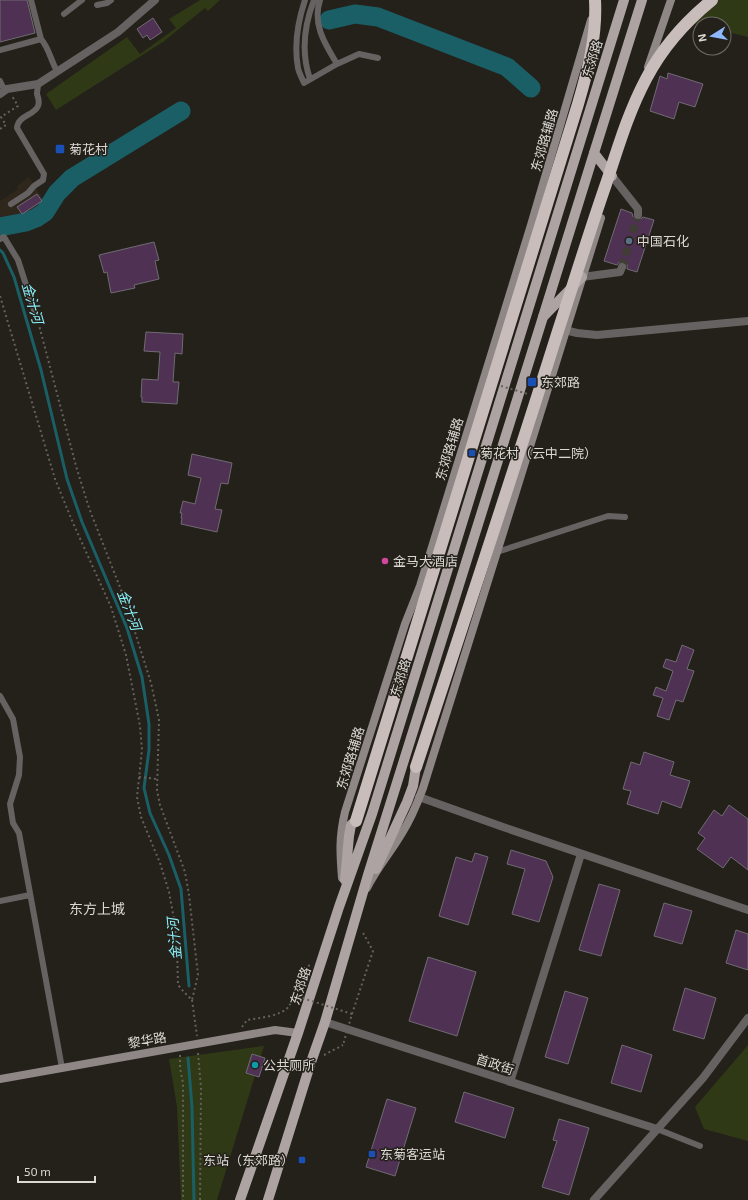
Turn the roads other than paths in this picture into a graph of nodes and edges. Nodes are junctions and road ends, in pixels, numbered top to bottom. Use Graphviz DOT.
graph roads {
  1 [pos="31,0"];
  2 [pos="82,0"];
  3 [pos="111,0"];
  4 [pos="155,0"];
  5 [pos="304,0"];
  6 [pos="314,0"];
  7 [pos="320,0"];
  8 [pos="596,0"];
  9 [pos="624,0"];
  10 [pos="642,0"];
  11 [pos="671,0"];
  12 [pos="712,0"];
  13 [pos="97,5"];
  14 [pos="64,14"];
  15 [pos="41,39"];
  16 [pos="0,50"];
  17 [pos="378,58"];
  18 [pos="337,64"];
  19 [pos="57,72"];
  20 [pos="310,79"];
  21 [pos="0,81"];
  22 [pos="38,84"];
  23 [pos="5,93"];
  24 [pos="594,153"];
  25 [pos="612,176"];
  26 [pos="11,204"];
  27 [pos="638,215"];
  28 [pos="2,238"];
  29 [pos="622,267"];
  30 [pos="582,277"];
  31 [pos="543,317"];
  32 [pos="37,319"];
  33 [pos="748,321"];
  34 [pos="566,330"];
  35 [pos="624,517"];
  36 [pos="497,552"];
  37 [pos="0,696"];
  38 [pos="416,767"];
  39 [pos="419,797"];
  40 [pos="356,821"];
  41 [pos="581,854"];
  42 [pos="30,895"];
  43 [pos="0,901"];
  44 [pos="340,907"];
  45 [pos="748,910"];
  46 [pos="356,915"];
  47 [pos="748,1018"];
  48 [pos="325,1022"];
  49 [pos="298,1032"];
  50 [pos="62,1068"];
  51 [pos="0,1079"];
  52 [pos="510,1082"];
  53 [pos="657,1129"];
  54 [pos="700,1146"];
  55 [pos="240,1200"];
  56 [pos="268,1200"];
  57 [pos="594,1200"];
  1 -- 15 [label="lane"];
  2 -- 14 [label="lane"];
  3 -- 13 [label="lane"];
  4 -- 19 [label="street"];
  5 -- 20 [label="lane"];
  6 -- 20 [label="lane"];
  7 -- 18 [label="lane"];
  8 -- 40 [label="highway, bridge"];
  8 -- 44 [label="main road, 东郊路辅路"];
  9 -- 44 [label="main road, 东郊路"];
  10 -- 24 [label="main road"];
  11 -- 25 [label="main road"];
  12 -- 38 [label="highway, bridge"];
  15 -- 16 [label="lane"];
  15 -- 19 [label="lane"];
  17 -- 18 [label="lane"];
  18 -- 20 [label="lane"];
  19 -- 22 [label="street"];
  21 -- 23 [label="lane"];
  22 -- 23 [label="street"];
  22 -- 26 [label="lane"];
  24 -- 25 [label="main road"];
  24 -- 31 [label="main road, bridge"];
  25 -- 27 [label="street"];
  25 -- 30 [label="main road"];
  28 -- 32 [label="lane"];
  29 -- 30 [label="street"];
  30 -- 31 [label="main road"];
  30 -- 34 [label="main road"];
  31 -- 46 [label="main road"];
  33 -- 34 [label="street"];
  34 -- 36 [label="main road"];
  35 -- 36 [label="lane"];
  36 -- 39 [label="main road"];
  37 -- 42 [label="lane"];
  38 -- 46 [label="main road"];
  39 -- 41 [label="street"];
  39 -- 46 [label="main road"];
  40 -- 44 [label="main road"];
  41 -- 45 [label="street"];
  41 -- 52 [label="street"];
  42 -- 43 [label="lane"];
  42 -- 50 [label="lane"];
  44 -- 49 [label="main road, 东郊路"];
  46 -- 48 [label="main road"];
  47 -- 53 [label="street"];
  48 -- 52 [label="street, 首政街"];
  48 -- 56 [label="main road"];
  49 -- 50 [label="main road, 黎华路"];
  49 -- 55 [label="main road, 东郊路"];
  50 -- 51 [label="main road, 黎华路"];
  52 -- 53 [label="street, 首政街"];
  53 -- 54 [label="lane"];
  53 -- 57 [label="street"];
}
